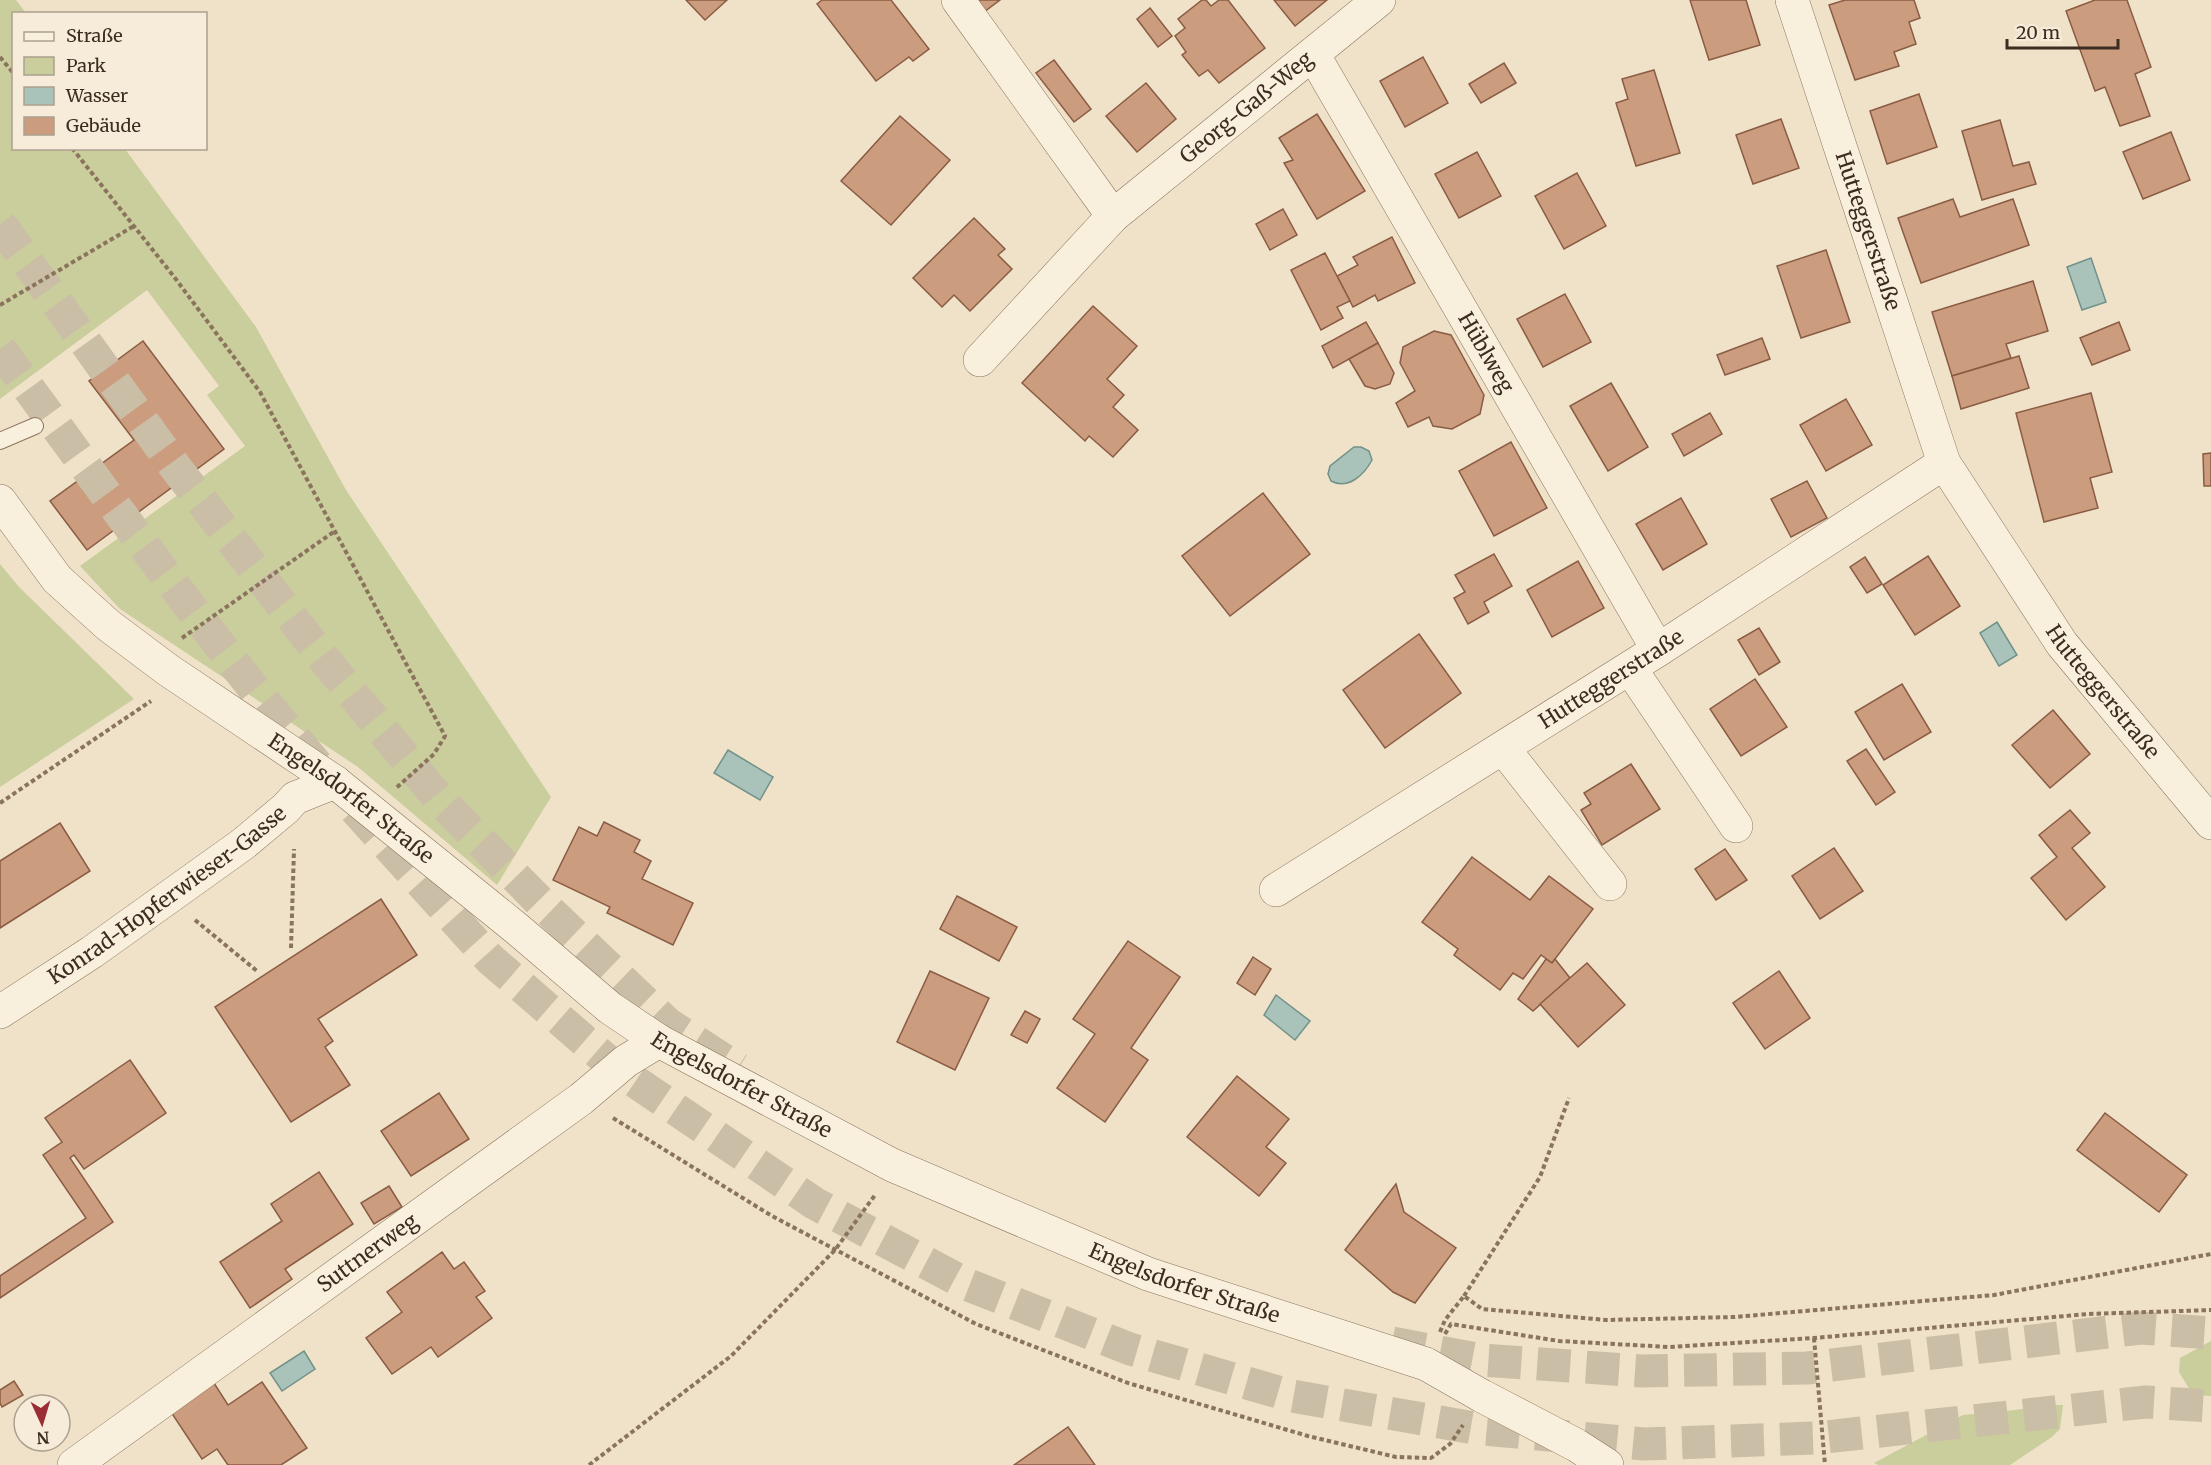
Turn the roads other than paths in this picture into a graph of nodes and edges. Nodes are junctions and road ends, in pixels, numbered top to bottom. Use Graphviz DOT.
graph roads {
  1 [pos="958,0"];
  2 [pos="1379,0"];
  3 [pos="1792,0"];
  4 [pos="1313,54"];
  5 [pos="1113,216"];
  6 [pos="981,360"];
  7 [pos="35,426"];
  8 [pos="0,441"];
  9 [pos="1944,463"];
  10 [pos="0,501"];
  11 [pos="1658,650"];
  12 [pos="1630,668"];
  13 [pos="1503,748"];
  14 [pos="335,782"];
  15 [pos="2211,824"];
  16 [pos="1736,826"];
  17 [pos="1610,884"];
  18 [pos="1276,890"];
  19 [pos="0,1012"];
  20 [pos="659,1041"];
  21 [pos="74,1465"];
  22 [pos="1607,1465"];
  1 -- 5 [label="street"];
  2 -- 4 [label="street, Georg-Gaß-Weg"];
  3 -- 9 [label="street, Hutteggerstraße"];
  4 -- 5 [label="street, Georg-Gaß-Weg"];
  4 -- 11 [label="street, Hüblweg"];
  5 -- 6 [label="street, Georg-Gaß-Weg"];
  7 -- 8 [label="lane"];
  9 -- 11 [label="street, Hutteggerstraße"];
  9 -- 15 [label="street, Hutteggerstraße"];
  10 -- 14 [label="street, Engelsdorfer Straße"];
  11 -- 12 [label="street, Hutteggerstraße"];
  12 -- 13 [label="street, Hutteggerstraße"];
  12 -- 16 [label="street"];
  13 -- 17 [label="street"];
  13 -- 18 [label="street, Hutteggerstraße"];
  14 -- 19 [label="street, Konrad-Hopferwieser-Gasse"];
  14 -- 20 [label="street, Engelsdorfer Straße"];
  20 -- 21 [label="street, Suttnerweg"];
  20 -- 22 [label="street, Engelsdorfer Straße"];
}
